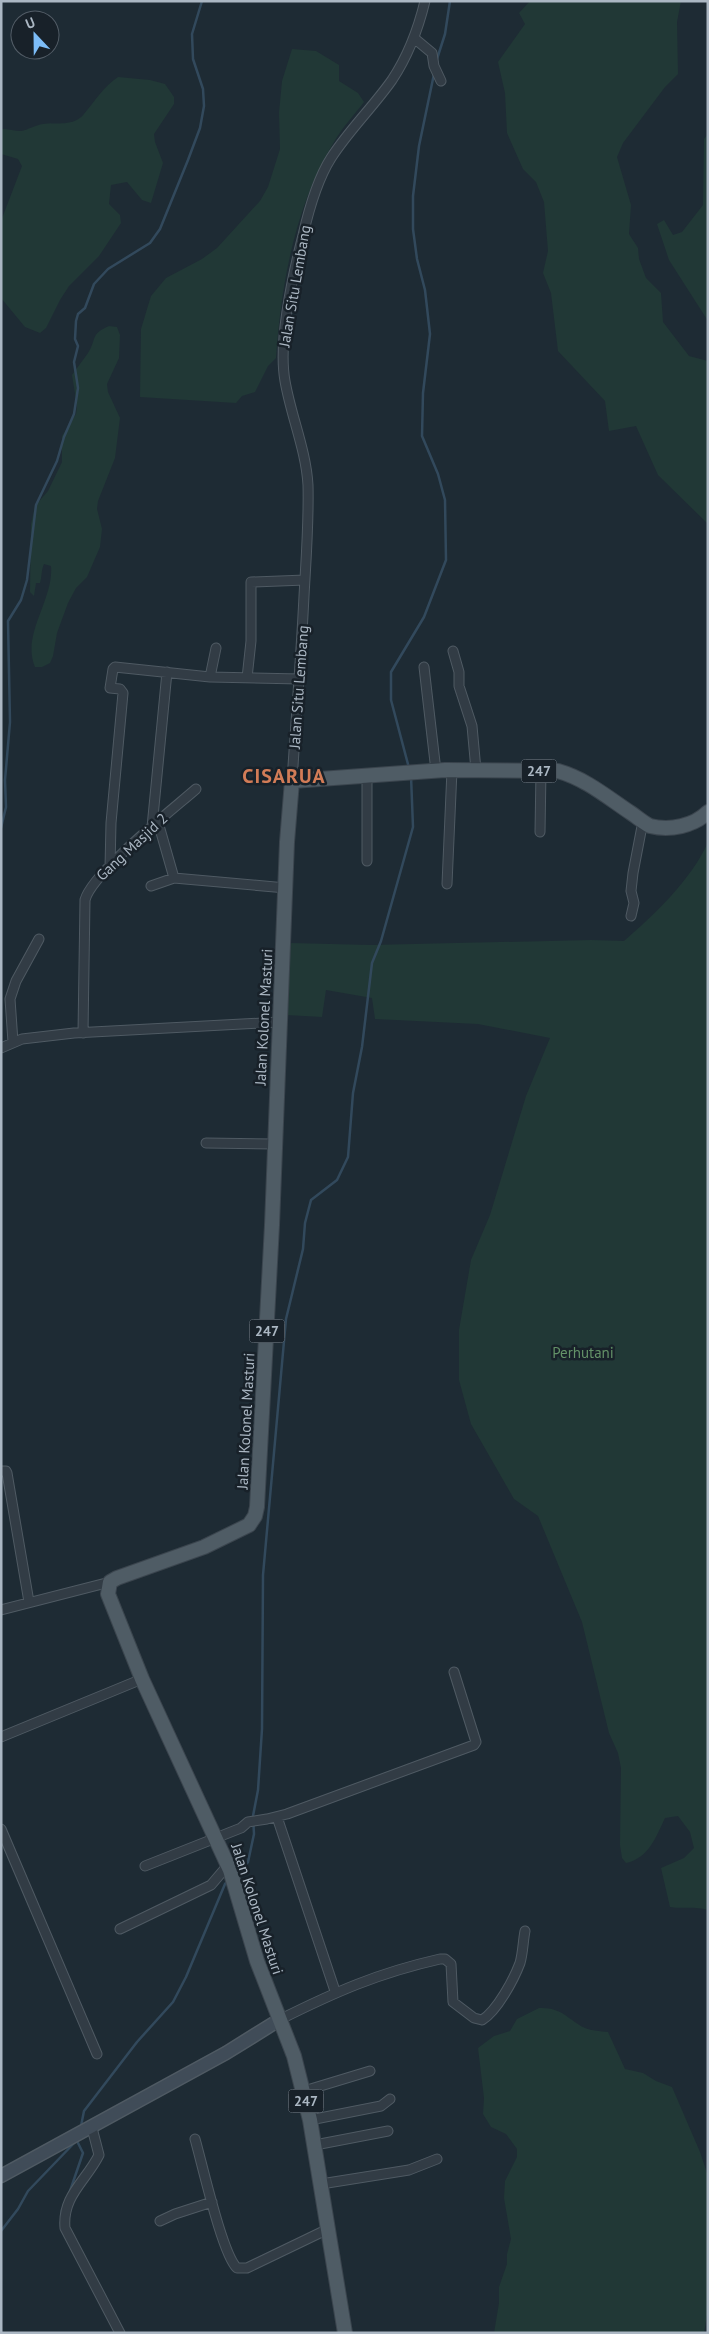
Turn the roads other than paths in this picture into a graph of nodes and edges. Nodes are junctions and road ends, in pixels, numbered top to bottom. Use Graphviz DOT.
graph roads {
  1 [pos="425,1"];
  2 [pos="414,38"];
  3 [pos="441,81"];
  4 [pos="305,580"];
  5 [pos="216,648"];
  6 [pos="453,651"];
  7 [pos="424,667"];
  8 [pos="167,672"];
  9 [pos="210,677"];
  10 [pos="247,678"];
  11 [pos="300,679"];
  12 [pos="452,770"];
  13 [pos="476,770"];
  14 [pos="436,771"];
  15 [pos="542,771"];
  16 [pos="367,776"];
  17 [pos="292,780"];
  18 [pos="196,789"];
  19 [pos="708,812"];
  20 [pos="643,821"];
  21 [pos="155,824"];
  22 [pos="540,832"];
  23 [pos="367,861"];
  24 [pos="110,867"];
  25 [pos="174,878"];
  26 [pos="447,884"];
  27 [pos="151,886"];
  28 [pos="286,888"];
  29 [pos="631,916"];
  30 [pos="39,939"];
  31 [pos="281,1022"];
  32 [pos="83,1033"];
  33 [pos="13,1042"];
  34 [pos="1,1048"];
  35 [pos="206,1143"];
  36 [pos="275,1144"];
  37 [pos="1,1472"];
  38 [pos="110,1582"];
  39 [pos="28,1602"];
  40 [pos="1,1610"];
  41 [pos="454,1672"];
  42 [pos="142,1679"];
  43 [pos="1,1737"];
  44 [pos="277,1816"];
  45 [pos="1,1829"];
  46 [pos="216,1836"];
  47 [pos="146,1866"];
  48 [pos="231,1871"];
  49 [pos="120,1928"];
  50 [pos="525,1931"];
  51 [pos="335,1991"];
  52 [pos="279,2020"];
  53 [pos="97,2054"];
  54 [pos="370,2071"];
  55 [pos="304,2091"];
  56 [pos="390,2099"];
  57 [pos="310,2120"];
  58 [pos="388,2131"];
  59 [pos="81,2134"];
  60 [pos="195,2139"];
  61 [pos="314,2145"];
  62 [pos="438,2159"];
  63 [pos="1,2176"];
  64 [pos="321,2184"];
  65 [pos="212,2202"];
  66 [pos="160,2221"];
  67 [pos="328,2229"];
  68 [pos="120,2333"];
  69 [pos="346,2333"];
  1 -- 2 [label="street, Jalan Situ Lembang"];
  2 -- 3 [label="street"];
  2 -- 4 [label="street, Jalan Situ Lembang"];
  4 -- 10 [label="street"];
  4 -- 11 [label="street, Jalan Situ Lembang"];
  5 -- 9 [label="street"];
  6 -- 13 [label="street"];
  7 -- 14 [label="street"];
  8 -- 9 [label="street"];
  8 -- 21 [label="street"];
  8 -- 24 [label="street"];
  9 -- 10 [label="street"];
  10 -- 11 [label="street"];
  11 -- 17 [label="street, Jalan Situ Lembang"];
  12 -- 13 [label="main road, 247"];
  12 -- 14 [label="main road, 247"];
  12 -- 26 [label="street"];
  13 -- 15 [label="main road, 247"];
  14 -- 16 [label="main road, 247"];
  15 -- 20 [label="main road, 247"];
  15 -- 22 [label="street"];
  16 -- 17 [label="main road, 247"];
  16 -- 23 [label="street"];
  17 -- 28 [label="main road, Jalan Kolonel Masturi / 247"];
  18 -- 21 [label="street, Gang Masjid 2"];
  19 -- 20 [label="main road, 247"];
  20 -- 29 [label="street"];
  21 -- 24 [label="street, Gang Masjid 2"];
  21 -- 25 [label="street"];
  24 -- 32 [label="street, Gang Masjid 2"];
  25 -- 27 [label="street"];
  25 -- 28 [label="street"];
  28 -- 31 [label="main road, Jalan Kolonel Masturi / 247"];
  30 -- 33 [label="street"];
  31 -- 32 [label="street"];
  31 -- 36 [label="main road, Jalan Kolonel Masturi / 247"];
  32 -- 33 [label="street"];
  33 -- 34 [label="street"];
  35 -- 36 [label="street"];
  36 -- 38 [label="main road, Jalan Kolonel Masturi / 247"];
  37 -- 39 [label="street"];
  38 -- 39 [label="street"];
  38 -- 42 [label="main road, Jalan Kolonel Masturi / 247"];
  39 -- 40 [label="street"];
  41 -- 44 [label="street"];
  42 -- 43 [label="street"];
  42 -- 46 [label="main road, Jalan Kolonel Masturi / 247"];
  44 -- 46 [label="street"];
  44 -- 51 [label="street"];
  45 -- 53 [label="street"];
  46 -- 47 [label="street"];
  46 -- 48 [label="main road, Jalan Kolonel Masturi / 247"];
  48 -- 49 [label="street"];
  48 -- 52 [label="main road, Jalan Kolonel Masturi / 247"];
  50 -- 51 [label="street"];
  51 -- 52 [label="street"];
  52 -- 55 [label="main road, Jalan Kolonel Masturi / 247"];
  52 -- 59 [label="street"];
  54 -- 55 [label="street"];
  55 -- 57 [label="main road, Jalan Kolonel Masturi / 247"];
  56 -- 57 [label="street"];
  57 -- 61 [label="main road, Jalan Kolonel Masturi / 247"];
  58 -- 61 [label="street"];
  59 -- 63 [label="street"];
  59 -- 68 [label="street"];
  60 -- 65 [label="street"];
  61 -- 64 [label="main road, Jalan Kolonel Masturi / 247"];
  62 -- 64 [label="street"];
  64 -- 67 [label="main road, Jalan Kolonel Masturi / 247"];
  65 -- 66 [label="street"];
  65 -- 67 [label="street"];
  67 -- 69 [label="main road, Jalan Kolonel Masturi / 247"];
}
